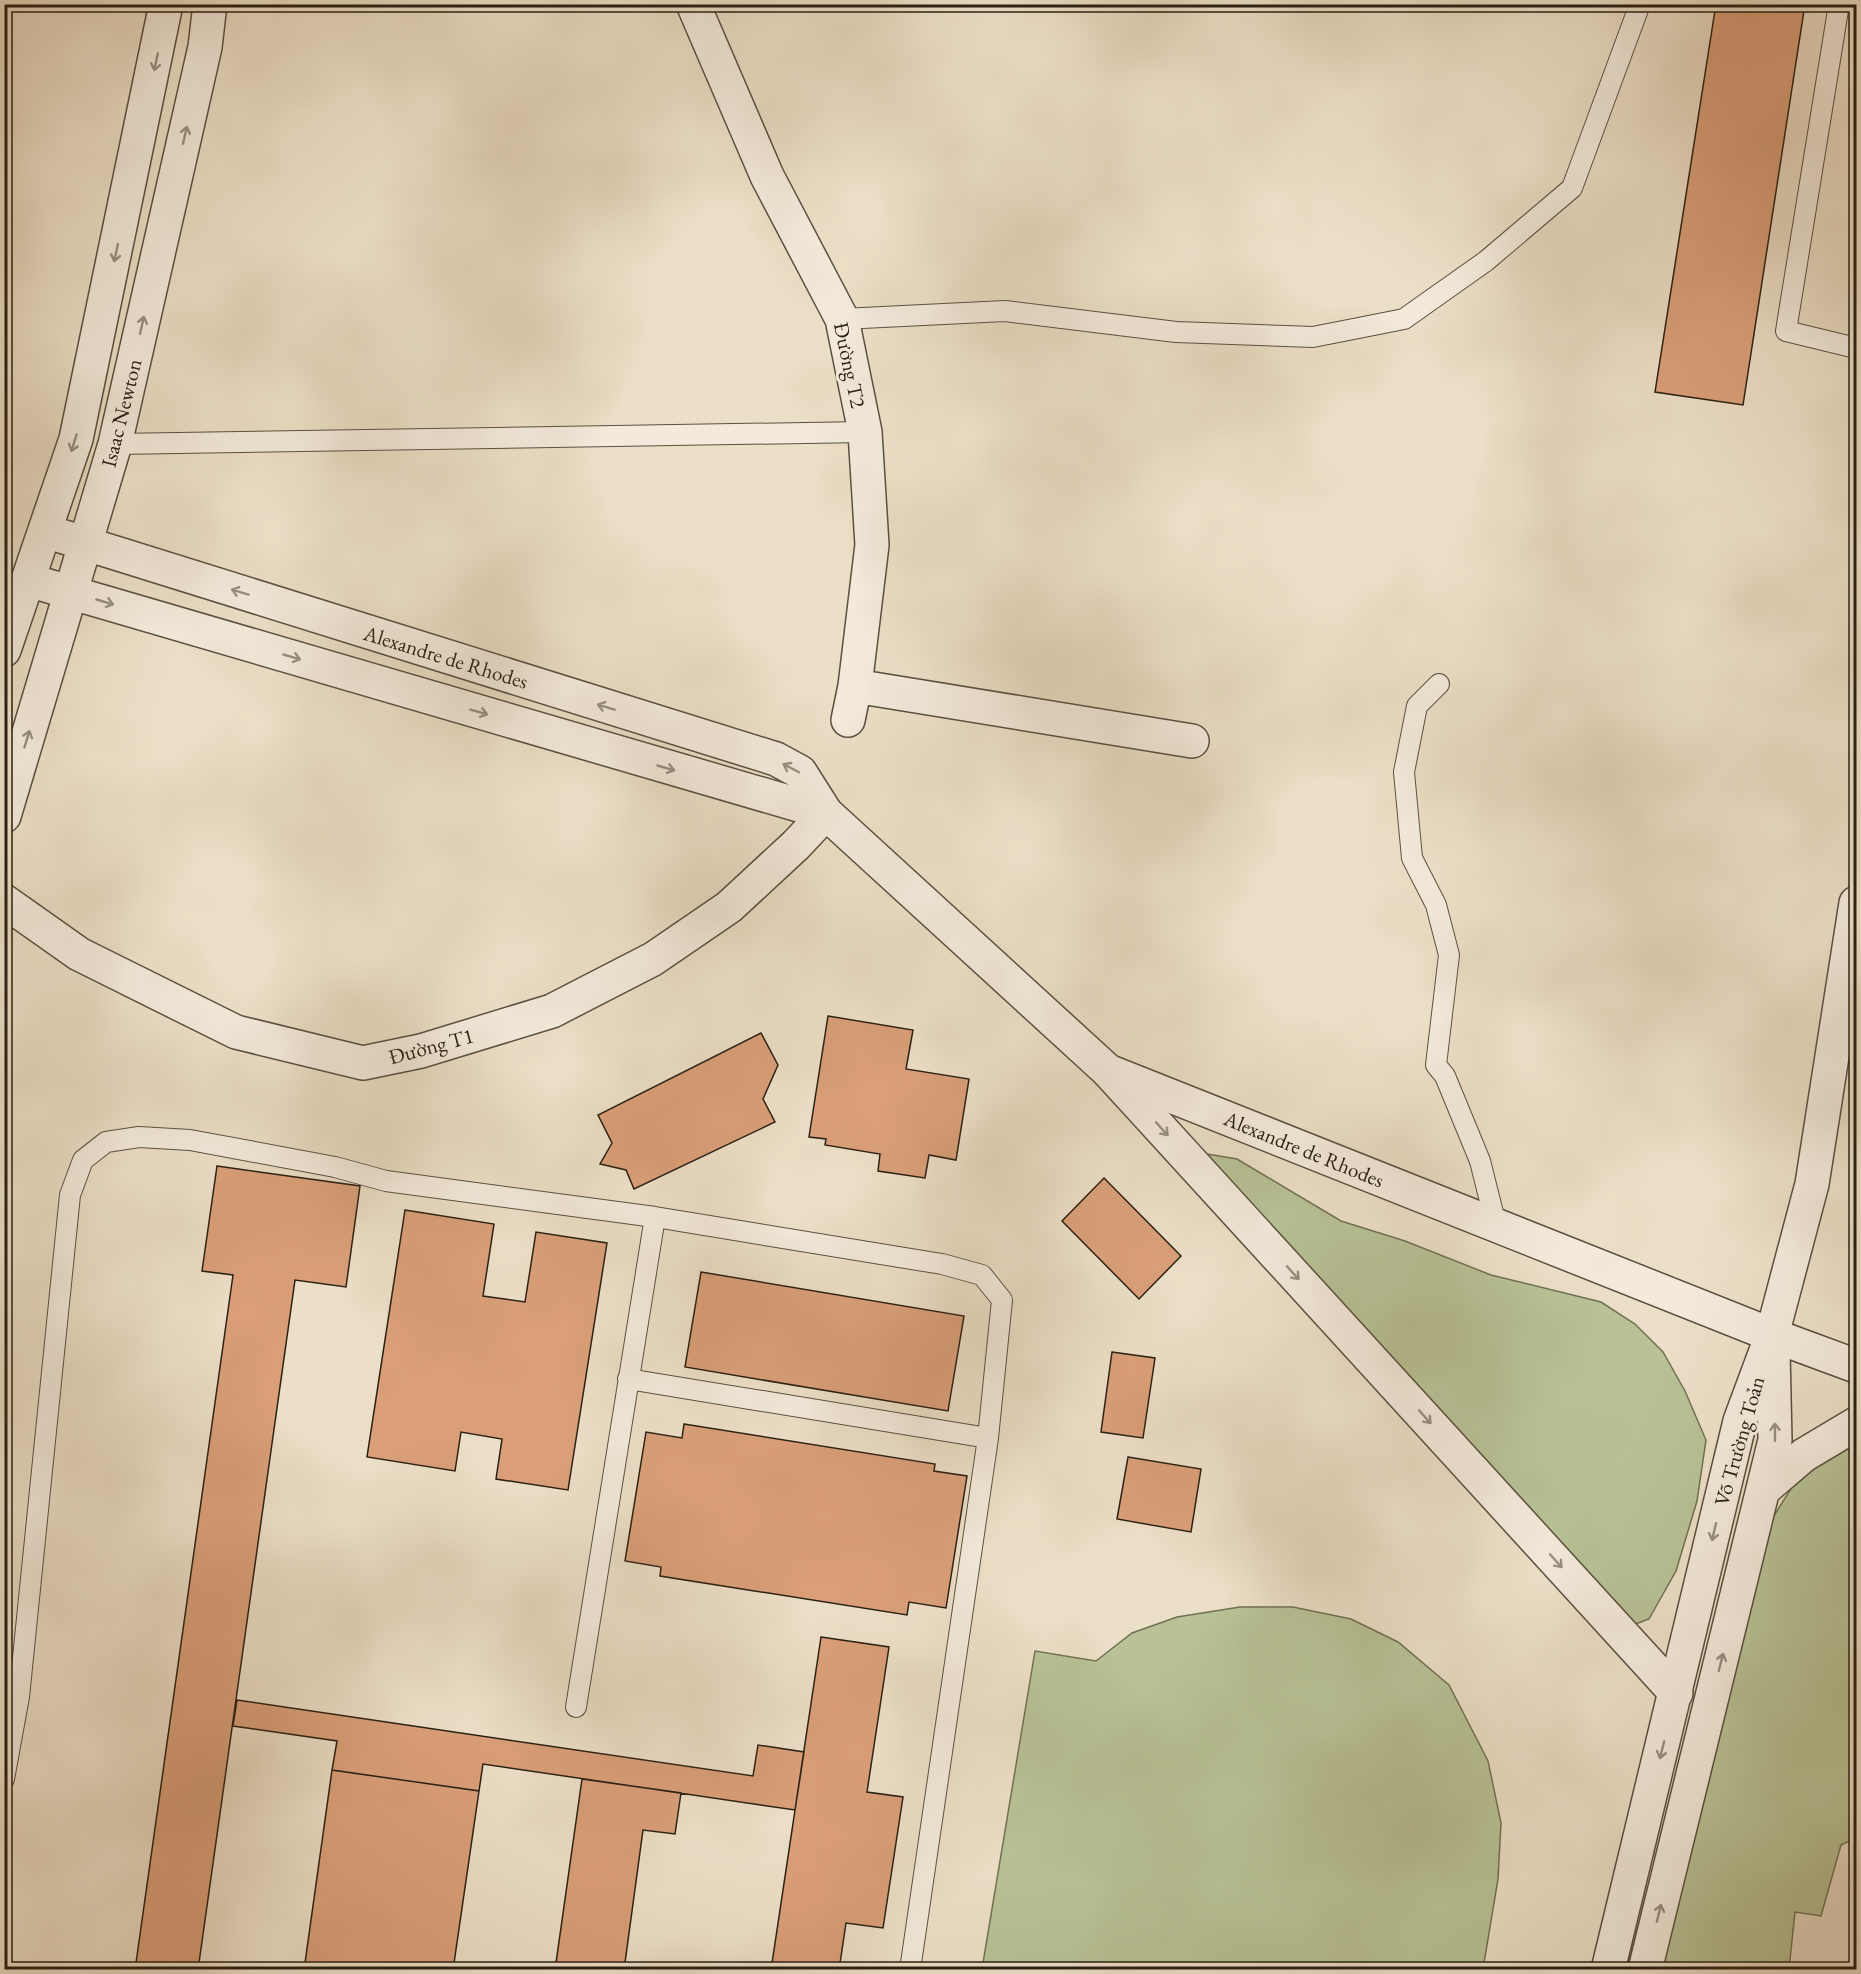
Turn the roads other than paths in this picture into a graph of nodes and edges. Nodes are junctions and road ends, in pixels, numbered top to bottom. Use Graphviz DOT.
graph roads {
  1 [pos="166,4"];
  2 [pos="210,4"];
  3 [pos="693,4"];
  4 [pos="1640,4"];
  5 [pos="1839,4"];
  6 [pos="842,319"];
  7 [pos="1857,348"];
  8 [pos="865,432"];
  9 [pos="115,444"];
  10 [pos="45,531"];
  11 [pos="85,544"];
  12 [pos="28,580"];
  13 [pos="71,592"];
  14 [pos="4,650"];
  15 [pos="1438,684"];
  16 [pos="855,686"];
  17 [pos="848,720"];
  18 [pos="1191,741"];
  19 [pos="826,813"];
  20 [pos="4,816"];
  21 [pos="4,901"];
  22 [pos="1857,903"];
  23 [pos="1108,1071"];
  24 [pos="655,1217"];
  25 [pos="1496,1225"];
  26 [pos="1772,1335"];
  27 [pos="1857,1366"];
  28 [pos="628,1379"];
  29 [pos="1857,1424"];
  30 [pos="988,1438"];
  31 [pos="1763,1490"];
  32 [pos="1676,1693"];
  33 [pos="1711,1702"];
  34 [pos="576,1707"];
  35 [pos="4,1779"];
  36 [pos="910,1970"];
  37 [pos="1608,1970"];
  38 [pos="1645,1970"];
  1 -- 10 [label="street, Isaac Newton, one-way"];
  9 -- 2 [label="street, Isaac Newton, one-way"];
  3 -- 6 [label="street, Đường T2"];
  4 -- 6 [label="lane"];
  5 -- 7 [label="lane"];
  6 -- 8 [label="street, Đường T2"];
  8 -- 9 [label="lane"];
  8 -- 16 [label="street, Đường T2"];
  9 -- 11 [label="street, Isaac Newton"];
  10 -- 11 [label="street, Alexandre de Rhodes"];
  10 -- 12 [label="street, Isaac Newton"];
  11 -- 13 [label="street, Isaac Newton"];
  19 -- 11 [label="street, Alexandre de Rhodes, one-way"];
  12 -- 13 [label="street, Alexandre de Rhodes"];
  12 -- 14 [label="street, Isaac Newton"];
  13 -- 19 [label="street, Alexandre de Rhodes, one-way"];
  20 -- 13 [label="street, Isaac Newton, one-way"];
  15 -- 25 [label="lane"];
  16 -- 17 [label="street, Đường T2"];
  16 -- 18 [label="street"];
  19 -- 21 [label="street, Đường T1"];
  19 -- 23 [label="street, Alexandre de Rhodes"];
  22 -- 26 [label="street"];
  23 -- 25 [label="street, Alexandre de Rhodes"];
  23 -- 32 [label="street, one-way"];
  24 -- 28 [label="lane"];
  24 -- 30 [label="lane"];
  24 -- 35 [label="lane"];
  25 -- 26 [label="street, Alexandre de Rhodes"];
  26 -- 27 [label="street, Alexandre de Rhodes"];
  31 -- 26 [label="street, Võ Trường Toản, one-way"];
  26 -- 32 [label="street, Võ Trường Toản, one-way"];
  28 -- 30 [label="lane"];
  28 -- 34 [label="lane"];
  29 -- 31 [label="street"];
  30 -- 36 [label="lane"];
  33 -- 31 [label="street, Võ Trường Toản, one-way"];
  32 -- 33 [label="street"];
  32 -- 37 [label="street, Võ Trường Toản, one-way"];
  38 -- 33 [label="street, Võ Trường Toản, one-way"];
}
